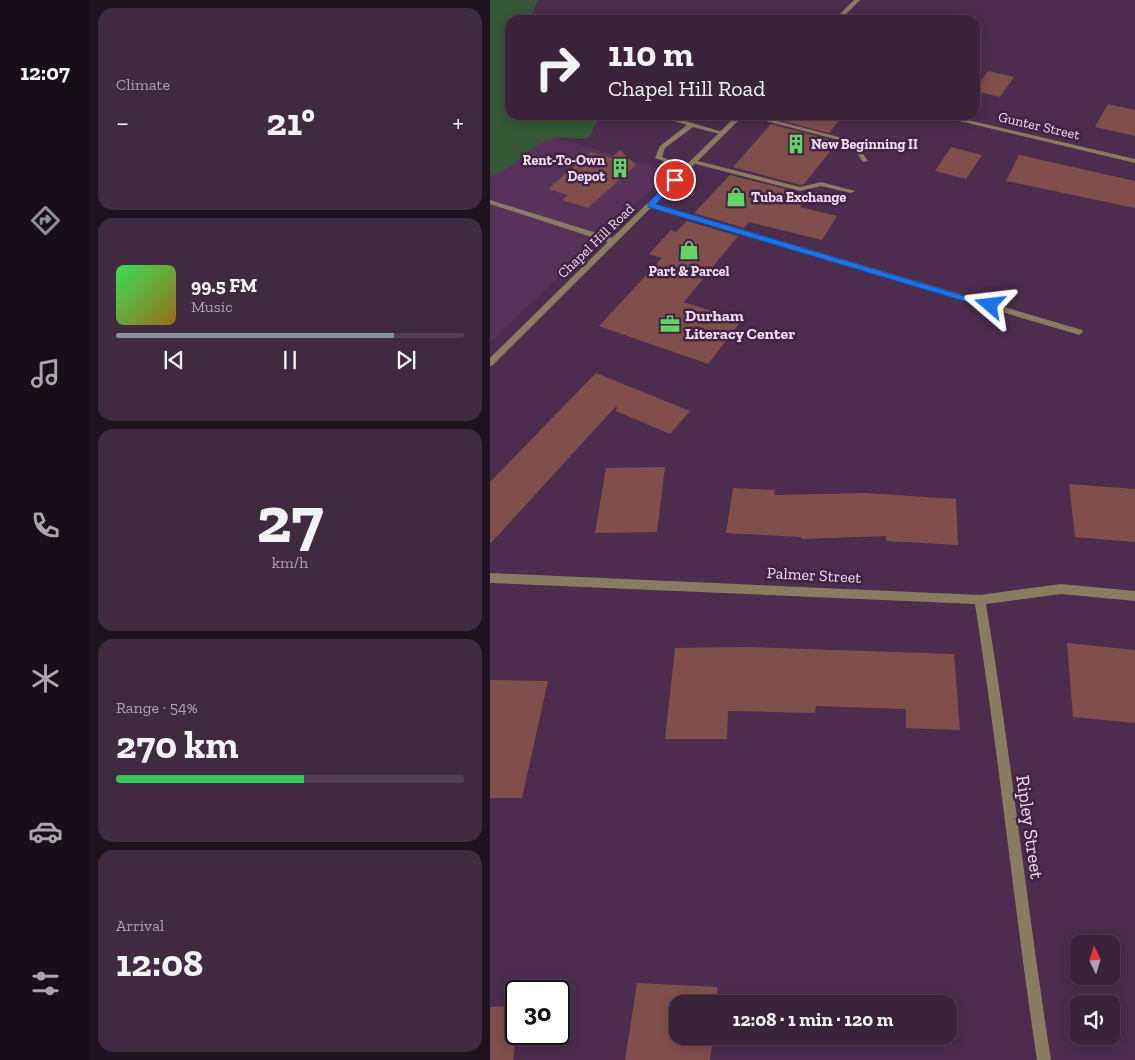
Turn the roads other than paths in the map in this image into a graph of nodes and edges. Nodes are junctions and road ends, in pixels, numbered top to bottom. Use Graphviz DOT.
graph roads {
  1 [pos="857,0"];
  2 [pos="842,15"];
  3 [pos="677,120"];
  4 [pos="736,120"];
  5 [pos="766,120"];
  6 [pos="959,120"];
  7 [pos="692,124"];
  8 [pos="723,133"];
  9 [pos="866,161"];
  10 [pos="1135,161"];
  11 [pos="694,162"];
  12 [pos="687,168"];
  13 [pos="851,191"];
  14 [pos="490,202"];
  15 [pos="650,205"];
  16 [pos="613,241"];
  17 [pos="1079,332"];
  18 [pos="490,363"];
  19 [pos="490,578"];
  20 [pos="1135,596"];
  21 [pos="980,600"];
  22 [pos="1044,1060"];
  1 -- 2 [label="street"];
  3 -- 7 [label="street"];
  4 -- 8 [label="street, Chapel Hill Road"];
  5 -- 9 [label="street"];
  6 -- 10 [label="street, Gunter Street"];
  7 -- 8 [label="street"];
  7 -- 12 [label="street"];
  8 -- 11 [label="street, Chapel Hill Road"];
  11 -- 12 [label="street, Chapel Hill Road"];
  11 -- 13 [label="street"];
  12 -- 15 [label="street, Chapel Hill Road"];
  14 -- 16 [label="street"];
  15 -- 16 [label="street, Chapel Hill Road"];
  15 -- 17 [label="street"];
  16 -- 18 [label="street, Chapel Hill Road"];
  19 -- 21 [label="street, Palmer Street"];
  20 -- 21 [label="street, Palmer Street"];
  21 -- 22 [label="street, Ripley Street"];
}
